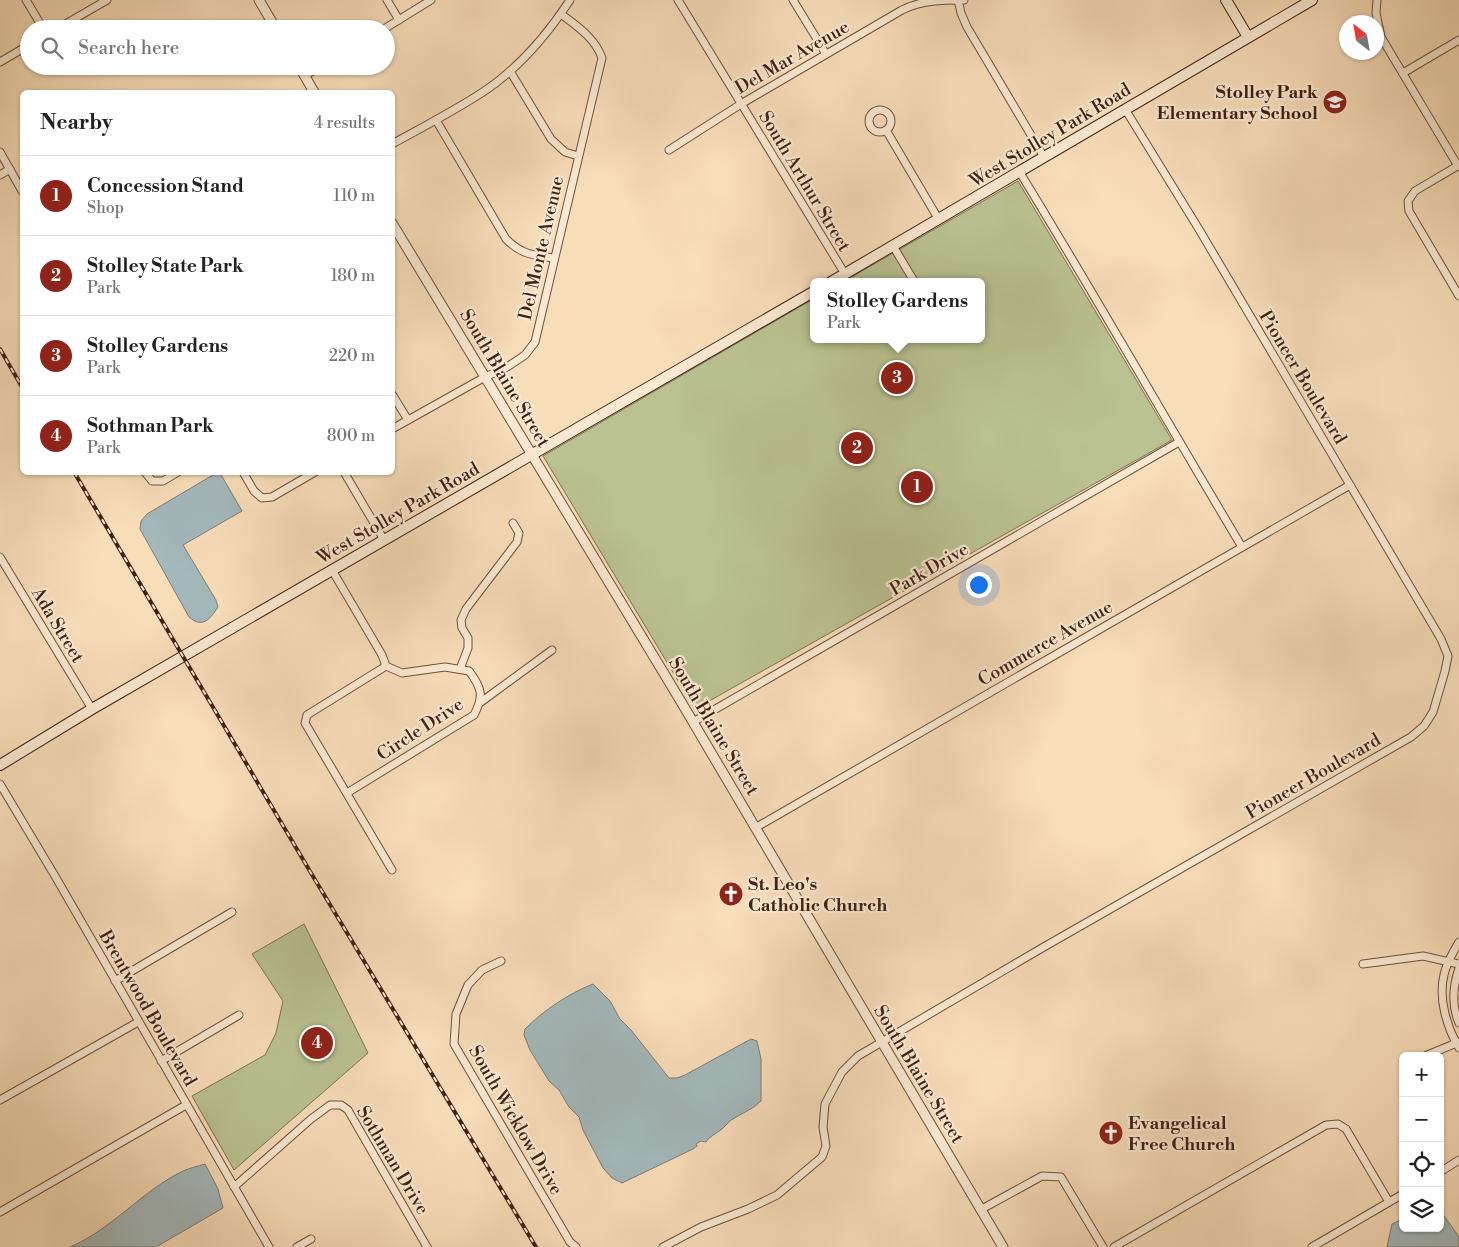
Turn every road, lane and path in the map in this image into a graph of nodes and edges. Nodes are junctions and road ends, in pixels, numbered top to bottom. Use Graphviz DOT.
graph roads {
  1 [pos="26,0"];
  2 [pos="107,0"];
  3 [pos="259,0"];
  4 [pos="387,0"];
  5 [pos="431,0"];
  6 [pos="570,0"];
  7 [pos="678,0"];
  8 [pos="793,0"];
  9 [pos="958,0"];
  10 [pos="964,0"];
  11 [pos="1226,0"];
  12 [pos="1312,0"];
  13 [pos="1377,0"];
  14 [pos="914,2"];
  15 [pos="561,14"];
  16 [pos="39,20"];
  17 [pos="73,20"];
  18 [pos="271,20"];
  19 [pos="399,20"];
  20 [pos="395,22"];
  21 [pos="1248,37"];
  22 [pos="1459,40"];
  23 [pos="20,50"];
  24 [pos="826,54"];
  25 [pos="0,62"];
  26 [pos="510,72"];
  27 [pos="1403,74"];
  28 [pos="304,76"];
  29 [pos="313,90"];
  30 [pos="740,104"];
  31 [pos="1125,109"];
  32 [pos="436,120"];
  33 [pos="886,130"];
  34 [pos="395,142"];
  35 [pos="669,150"];
  36 [pos="0,152"];
  37 [pos="578,156"];
  38 [pos="1044,156"];
  39 [pos="1458,165"];
  40 [pos="10,169"];
  41 [pos="1019,171"];
  42 [pos="0,175"];
  43 [pos="20,187"];
  44 [pos="939,220"];
  45 [pos="395,228"];
  46 [pos="893,246"];
  47 [pos="554,258"];
  48 [pos="844,274"];
  49 [pos="838,278"];
  50 [pos="912,278"];
  51 [pos="810,294"];
  52 [pos="1459,296"];
  53 [pos="485,377"];
  54 [pos="395,399"];
  55 [pos="408,420"];
  56 [pos="395,427"];
  57 [pos="1179,442"];
  58 [pos="532,455"];
  59 [pos="147,475"];
  60 [pos="172,475"];
  61 [pos="245,475"];
  62 [pos="310,475"];
  63 [pos="346,475"];
  64 [pos="1350,485"];
  65 [pos="513,523"];
  66 [pos="384,540"];
  67 [pos="1242,547"];
  68 [pos="0,558"];
  69 [pos="332,570"];
  70 [pos="552,650"];
  71 [pos="386,666"];
  72 [pos="460,669"];
  73 [pos="481,702"];
  74 [pos="92,709"];
  75 [pos="693,722"];
  76 [pos="0,765"];
  77 [pos="0,784"];
  78 [pos="347,793"];
  79 [pos="755,828"];
  80 [pos="392,870"];
  81 [pos="232,912"];
  82 [pos="1459,942"];
  83 [pos="501,961"];
  84 [pos="1449,961"];
  85 [pos="1363,964"];
  86 [pos="1459,964"];
  87 [pos="1459,968"];
  88 [pos="115,981"];
  89 [pos="239,1015"];
  90 [pos="138,1022"];
  91 [pos="1459,1023"];
  92 [pos="881,1042"];
  93 [pos="1458,1044"];
  94 [pos="1436,1052"];
  95 [pos="161,1061"];
  96 [pos="0,1100"];
  97 [pos="186,1105"];
  98 [pos="1459,1160"];
  99 [pos="1444,1169"];
  100 [pos="234,1187"];
  101 [pos="1399,1196"];
  102 [pos="1389,1202"];
  103 [pos="980,1210"];
  104 [pos="0,1212"];
  105 [pos="310,1239"];
  106 [pos="269,1247"];
  107 [pos="297,1247"];
  108 [pos="427,1247"];
  109 [pos="576,1247"];
  110 [pos="663,1247"];
  111 [pos="1003,1247"];
  112 [pos="1104,1247"];
  113 [pos="1114,1247"];
  114 [pos="1312,1247"];
  1 -- 16 [label="street"];
  2 -- 17 [label="street"];
  3 -- 18 [label="street"];
  4 -- 19 [label="street"];
  5 -- 19 [label="street"];
  6 -- 15 [label="street"];
  7 -- 30 [label="street, South Arthur Street"];
  8 -- 24 [label="street"];
  9 -- 10 [label="street, Del Mar Avenue"];
  9 -- 14 [label="street, Del Mar Avenue"];
  9 -- 38 [label="street"];
  11 -- 21 [label="main road"];
  12 -- 21 [label="main road, West Stolley Park Road"];
  13 -- 27 [label="street"];
  14 -- 24 [label="street, Del Mar Avenue"];
  15 -- 26 [label="street"];
  15 -- 37 [label="street, Del Monte Avenue"];
  19 -- 20 [label="street"];
  21 -- 31 [label="main road, West Stolley Park Road"];
  22 -- 27 [label="street"];
  23 -- 25 [label="street"];
  24 -- 30 [label="street, Del Mar Avenue"];
  26 -- 32 [label="street"];
  26 -- 37 [label="street"];
  27 -- 39 [label="street"];
  28 -- 29 [label="street"];
  30 -- 35 [label="street, Del Mar Avenue"];
  30 -- 48 [label="street, South Arthur Street"];
  31 -- 38 [label="main road, West Stolley Park Road"];
  31 -- 64 [label="street, Pioneer Boulevard"];
  32 -- 34 [label="street"];
  32 -- 47 [label="street"];
  33 -- 44 [label="street"];
  36 -- 40 [label="street"];
  37 -- 47 [label="street, Del Monte Avenue"];
  38 -- 41 [label="main road, West Stolley Park Road"];
  39 -- 52 [label="street"];
  40 -- 42 [label="street"];
  40 -- 43 [label="street"];
  41 -- 44 [label="main road, West Stolley Park Road"];
  41 -- 57 [label="street"];
  44 -- 46 [label="main road, West Stolley Park Road"];
  45 -- 53 [label="street, South Blaine Street"];
  46 -- 48 [label="main road, West Stolley Park Road"];
  46 -- 50 [label="street"];
  47 -- 53 [label="street, Del Monte Avenue"];
  48 -- 49 [label="main road, West Stolley Park Road"];
  51 -- 58 [label="main road, West Stolley Park Road"];
  53 -- 55 [label="street, Del Monte Avenue"];
  53 -- 58 [label="street, South Blaine Street"];
  54 -- 55 [label="street"];
  55 -- 56 [label="street, Del Monte Avenue"];
  57 -- 67 [label="street"];
  57 -- 75 [label="street, Park Drive"];
  58 -- 66 [label="main road, West Stolley Park Road"];
  58 -- 75 [label="street, South Blaine Street"];
  59 -- 60 [label="street"];
  61 -- 62 [label="street"];
  63 -- 66 [label="street"];
  64 -- 67 [label="street, Commerce Avenue"];
  64 -- 92 [label="street, Pioneer Boulevard"];
  65 -- 72 [label="street"];
  66 -- 69 [label="main road, West Stolley Park Road"];
  67 -- 79 [label="street, Commerce Avenue"];
  68 -- 74 [label="street, Ada Street"];
  69 -- 71 [label="street"];
  69 -- 74 [label="main road, West Stolley Park Road"];
  70 -- 73 [label="street"];
  71 -- 72 [label="street, Circle Drive"];
  71 -- 78 [label="street"];
  72 -- 73 [label="street, Circle Drive"];
  73 -- 78 [label="street, Circle Drive"];
  74 -- 76 [label="main road, West Stolley Park Road"];
  75 -- 79 [label="street, South Blaine Street"];
  77 -- 88 [label="street, Brentwood Boulevard"];
  78 -- 80 [label="street"];
  79 -- 92 [label="street, South Blaine Street"];
  81 -- 88 [label="street"];
  82 -- 84 [label="street"];
  83 -- 109 [label="street, South Wicklow Drive"];
  84 -- 85 [label="street"];
  84 -- 86 [label="street"];
  84 -- 93 [label="street"];
  87 -- 91 [label="street"];
  88 -- 90 [label="street, Brentwood Boulevard"];
  89 -- 95 [label="street"];
  90 -- 95 [label="street, Brentwood Boulevard"];
  90 -- 96 [label="street"];
  92 -- 103 [label="street, South Blaine Street"];
  92 -- 110 [label="street, Pioneer Boulevard"];
  93 -- 94 [label="street"];
  95 -- 97 [label="street, Brentwood Boulevard"];
  97 -- 100 [label="street, Brentwood Boulevard"];
  97 -- 104 [label="street"];
  98 -- 99 [label="street"];
  100 -- 106 [label="street, Brentwood Boulevard"];
  100 -- 108 [label="street, Sothman Drive"];
  101 -- 102 [label="street"];
  102 -- 113 [label="street"];
  102 -- 114 [label="street"];
  103 -- 111 [label="street, South Blaine Street"];
  103 -- 112 [label="street"];
  105 -- 107 [label="street"];
}
